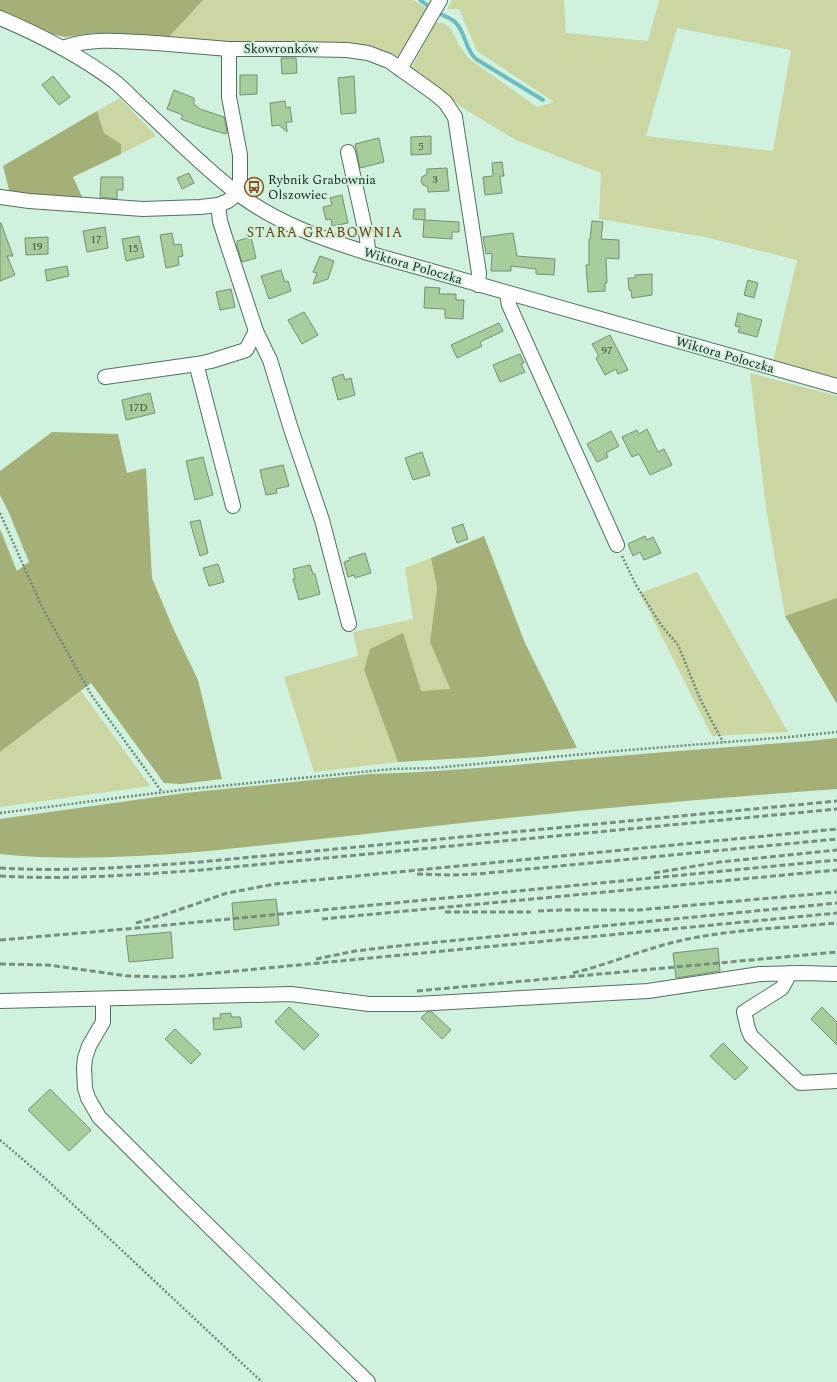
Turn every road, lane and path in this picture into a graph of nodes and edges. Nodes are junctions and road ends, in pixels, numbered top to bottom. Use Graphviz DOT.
graph roads {
  1 [pos="440,0"];
  2 [pos="0,18"];
  3 [pos="62,48"];
  4 [pos="229,49"];
  5 [pos="400,69"];
  6 [pos="348,152"];
  7 [pos="238,193"];
  8 [pos="0,197"];
  9 [pos="218,205"];
  10 [pos="368,253"];
  11 [pos="478,285"];
  12 [pos="508,294"];
  13 [pos="256,330"];
  14 [pos="197,364"];
  15 [pos="105,377"];
  16 [pos="837,386"];
  17 [pos="233,506"];
  18 [pos="0,512"];
  19 [pos="616,545"];
  20 [pos="349,624"];
  21 [pos="837,732"];
  22 [pos="723,742"];
  23 [pos="162,792"];
  24 [pos="0,813"];
  25 [pos="790,973"];
  26 [pos="837,974"];
  27 [pos="103,998"];
  28 [pos="0,1001"];
  29 [pos="837,1081"];
  30 [pos="0,1140"];
  31 [pos="262,1382"];
  32 [pos="368,1382"];
  1 -- 5 [label="street"];
  2 -- 3 [label="street, Wiktora Poloczka"];
  3 -- 4 [label="street"];
  3 -- 7 [label="street, Wiktora Poloczka"];
  4 -- 5 [label="street, Skowronków"];
  4 -- 7 [label="street, Skowronków"];
  5 -- 11 [label="street, Skowronków"];
  6 -- 10 [label="street"];
  7 -- 9 [label="street"];
  7 -- 10 [label="street, Wiktora Poloczka"];
  8 -- 9 [label="street"];
  9 -- 13 [label="street"];
  10 -- 11 [label="street, Wiktora Poloczka"];
  11 -- 12 [label="street, Wiktora Poloczka"];
  12 -- 16 [label="street, Wiktora Poloczka"];
  12 -- 19 [label="street"];
  13 -- 14 [label="street"];
  13 -- 20 [label="street"];
  14 -- 15 [label="street"];
  14 -- 17 [label="street"];
  18 -- 23 [label="path"];
  19 -- 22 [label="path"];
  21 -- 22 [label="path"];
  22 -- 23 [label="path"];
  23 -- 24 [label="path"];
  25 -- 26 [label="street"];
  25 -- 27 [label="street"];
  25 -- 29 [label="street"];
  27 -- 28 [label="street"];
  27 -- 32 [label="street"];
  30 -- 31 [label="path"];
}
